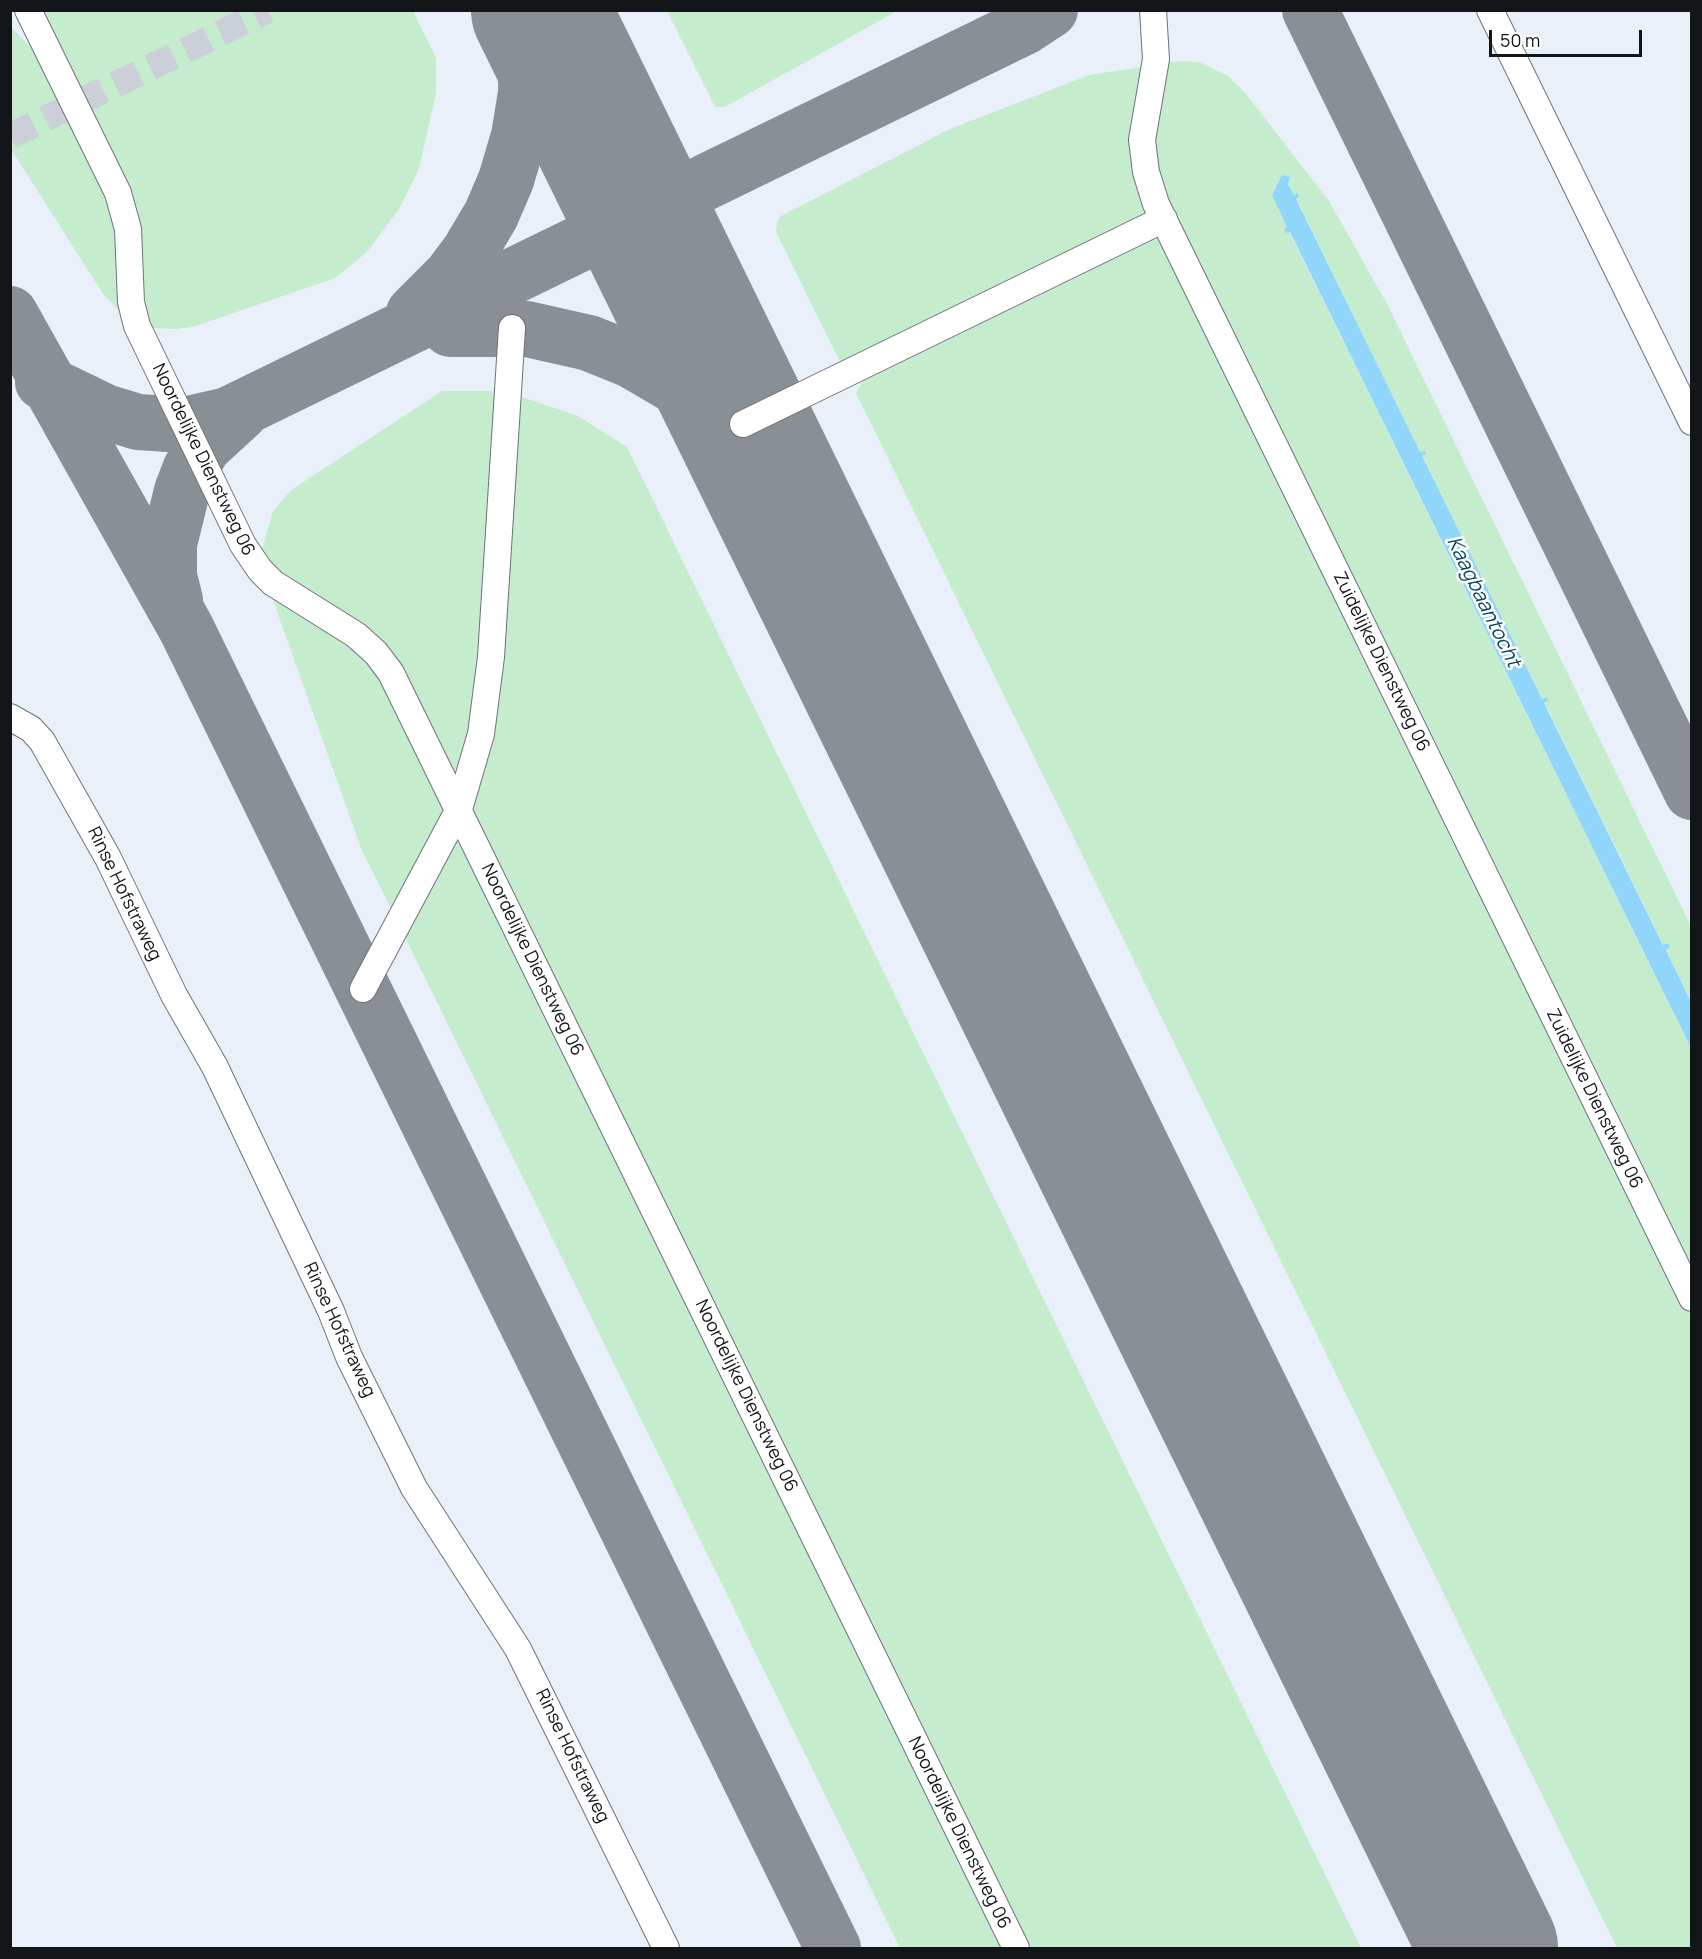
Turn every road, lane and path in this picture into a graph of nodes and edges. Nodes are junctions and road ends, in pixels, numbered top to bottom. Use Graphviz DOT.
graph roads {
  1 [pos="28,10"];
  2 [pos="1153,10"];
  3 [pos="1490,10"];
  4 [pos="1164,219"];
  5 [pos="512,328"];
  6 [pos="1692,422"];
  7 [pos="743,424"];
  8 [pos="10,717"];
  9 [pos="459,809"];
  10 [pos="363,989"];
  11 [pos="1692,1298"];
  12 [pos="666,1948"];
  13 [pos="1016,1948"];
  1 -- 9 [label="lane, Noordelijke Dienstweg 06"];
  2 -- 4 [label="lane, Zuidelijke Dienstweg 06"];
  3 -- 6 [label="lane"];
  4 -- 7 [label="lane"];
  4 -- 11 [label="lane, Zuidelijke Dienstweg 06"];
  5 -- 9 [label="lane"];
  8 -- 12 [label="lane, Rinse Hofstraweg"];
  9 -- 10 [label="lane"];
  9 -- 13 [label="lane, Noordelijke Dienstweg 06"];
}
